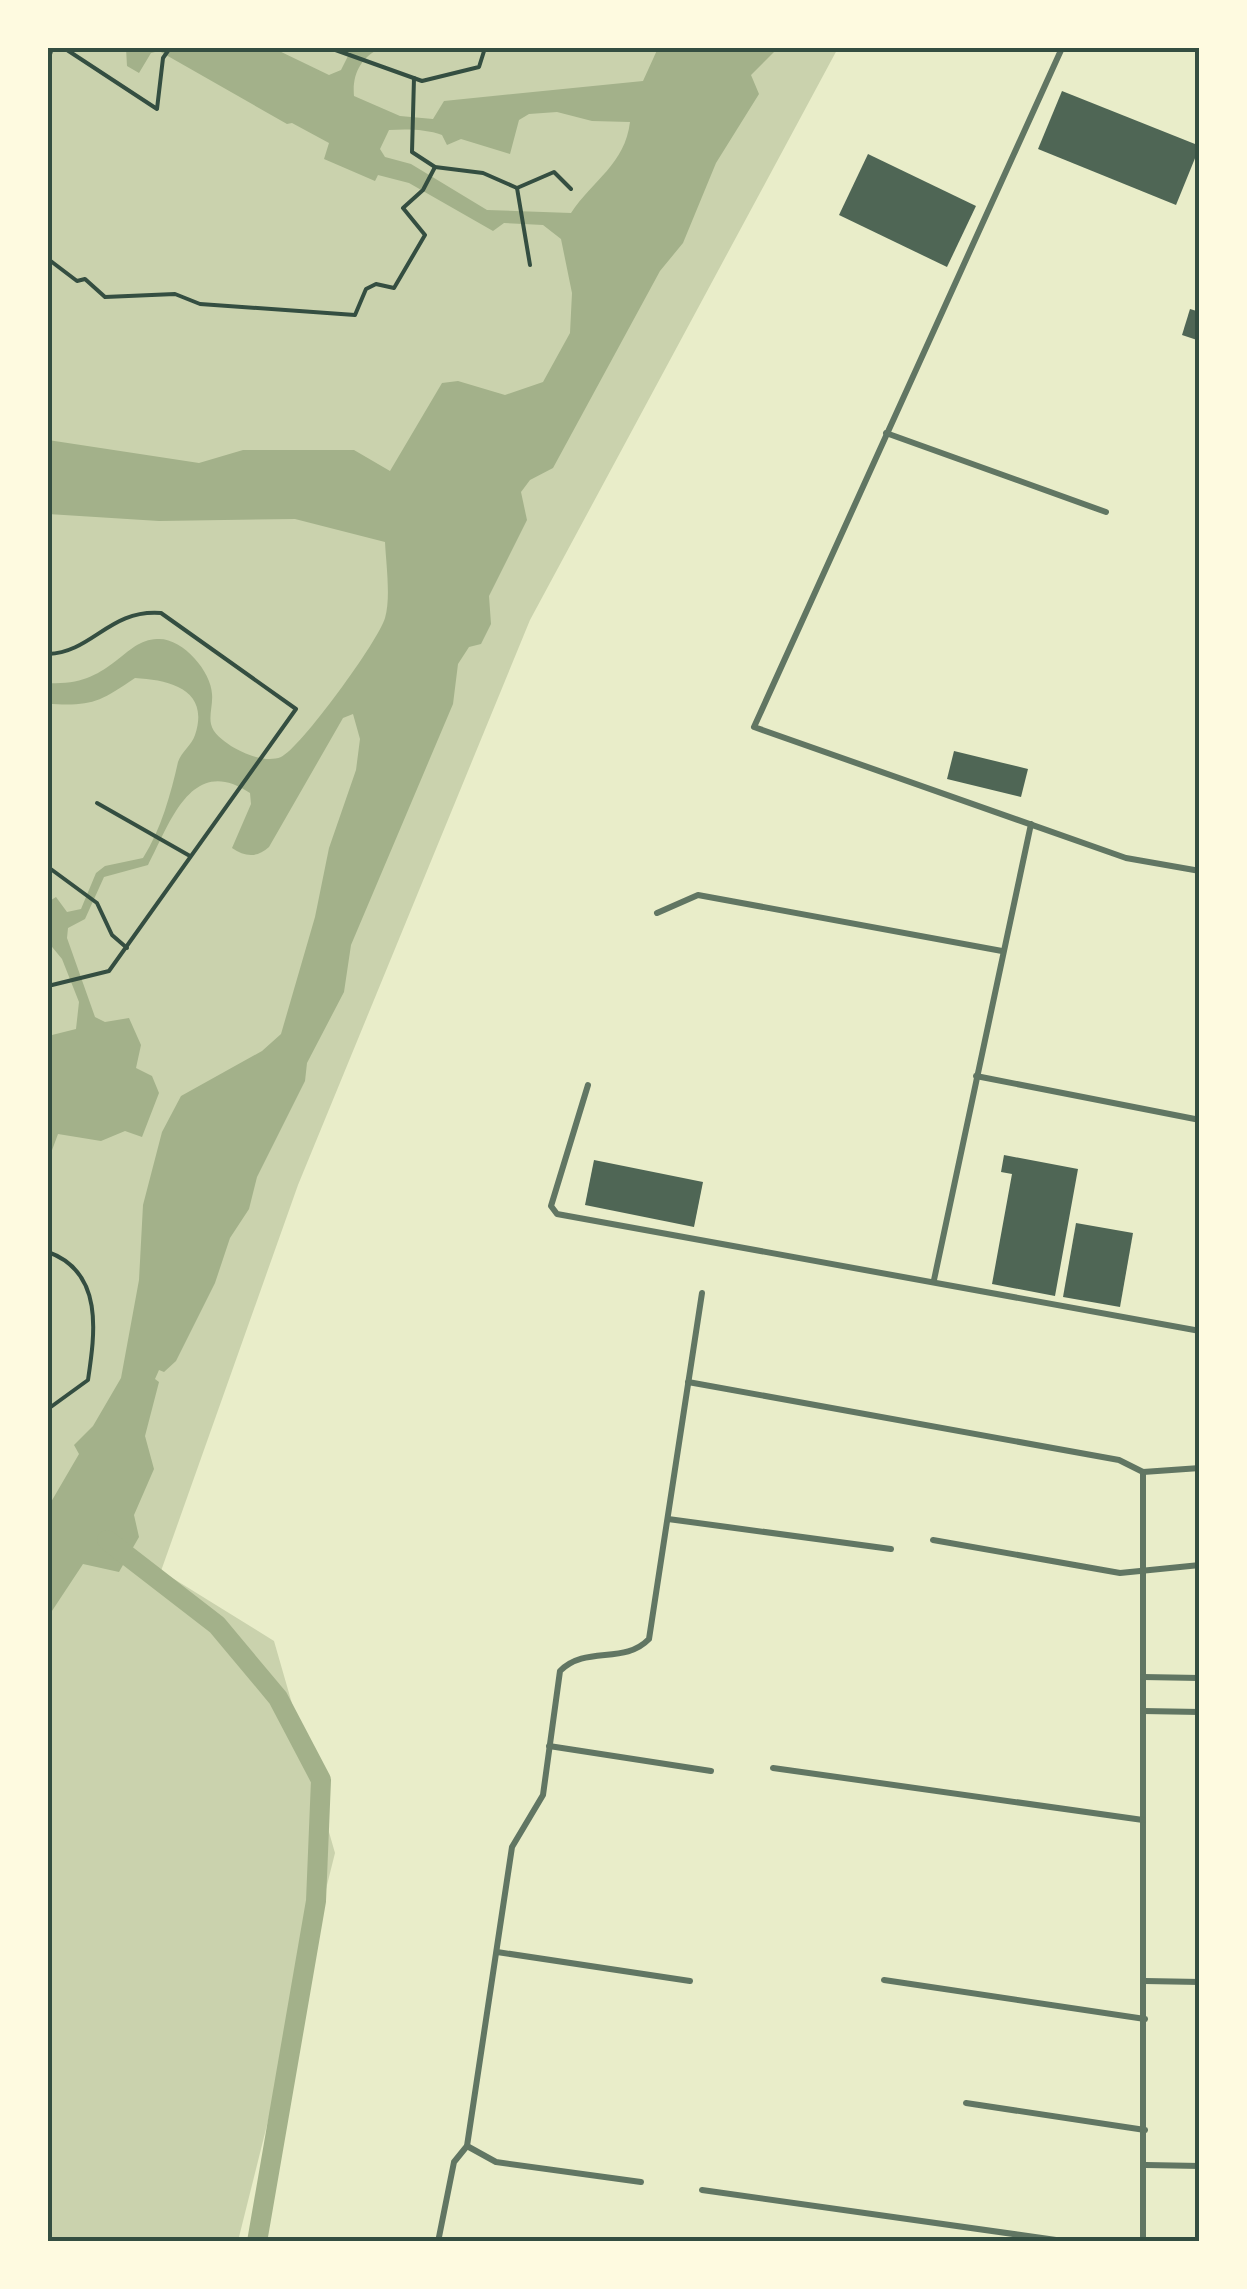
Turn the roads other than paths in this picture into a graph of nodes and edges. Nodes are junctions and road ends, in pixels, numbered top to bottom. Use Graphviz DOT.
graph roads {
  1 [pos="1062,48"];
  2 [pos="886,433"];
  3 [pos="1106,512"];
  4 [pos="1031,824"];
  5 [pos="1200,871"];
  6 [pos="657,912"];
  7 [pos="1002,951"];
  8 [pos="976,1076"];
  9 [pos="588,1085"];
  10 [pos="1200,1120"];
  11 [pos="934,1280"];
  12 [pos="702,1294"];
  13 [pos="1200,1331"];
  14 [pos="688,1382"];
  15 [pos="1200,1468"];
  16 [pos="1143,1472"];
  17 [pos="668,1519"];
  18 [pos="933,1540"];
  19 [pos="891,1549"];
  20 [pos="1200,1566"];
  21 [pos="1142,1571"];
  22 [pos="1143,1677"];
  23 [pos="1200,1678"];
  24 [pos="1143,1710"];
  25 [pos="1200,1712"];
  26 [pos="549,1746"];
  27 [pos="773,1768"];
  28 [pos="712,1771"];
  29 [pos="1143,1820"];
  30 [pos="497,1952"];
  31 [pos="884,1980"];
  32 [pos="690,1981"];
  33 [pos="1145,1981"];
  34 [pos="1200,1982"];
  35 [pos="1145,2019"];
  36 [pos="966,2103"];
  37 [pos="1145,2130"];
  38 [pos="467,2146"];
  39 [pos="1146,2165"];
  40 [pos="1200,2166"];
  41 [pos="641,2182"];
  42 [pos="702,2190"];
  43 [pos="1054,2240"];
  44 [pos="438,2242"];
  45 [pos="1070,2242"];
  46 [pos="1143,2242"];
  1 -- 2 [label="lane"];
  2 -- 3 [label="lane"];
  2 -- 4 [label="lane"];
  4 -- 5 [label="lane"];
  4 -- 7 [label="lane"];
  6 -- 7 [label="lane"];
  7 -- 8 [label="lane"];
  8 -- 10 [label="lane"];
  8 -- 11 [label="lane"];
  9 -- 11 [label="lane"];
  11 -- 13 [label="lane"];
  12 -- 14 [label="lane"];
  14 -- 16 [label="lane"];
  14 -- 17 [label="lane"];
  15 -- 16 [label="lane"];
  16 -- 21 [label="lane"];
  17 -- 19 [label="lane"];
  17 -- 26 [label="lane"];
  18 -- 21 [label="lane"];
  20 -- 21 [label="lane"];
  21 -- 22 [label="lane"];
  22 -- 23 [label="lane"];
  22 -- 24 [label="lane"];
  24 -- 25 [label="lane"];
  24 -- 29 [label="lane"];
  26 -- 28 [label="lane"];
  26 -- 30 [label="lane"];
  27 -- 29 [label="lane"];
  29 -- 33 [label="lane"];
  30 -- 32 [label="lane"];
  30 -- 38 [label="lane"];
  31 -- 35 [label="lane"];
  33 -- 34 [label="lane"];
  33 -- 35 [label="lane"];
  35 -- 37 [label="lane"];
  36 -- 37 [label="lane"];
  37 -- 39 [label="lane"];
  38 -- 41 [label="lane"];
  38 -- 44 [label="lane"];
  39 -- 40 [label="lane"];
  39 -- 46 [label="lane"];
  42 -- 43 [label="lane"];
  43 -- 45 [label="lane"];
}
